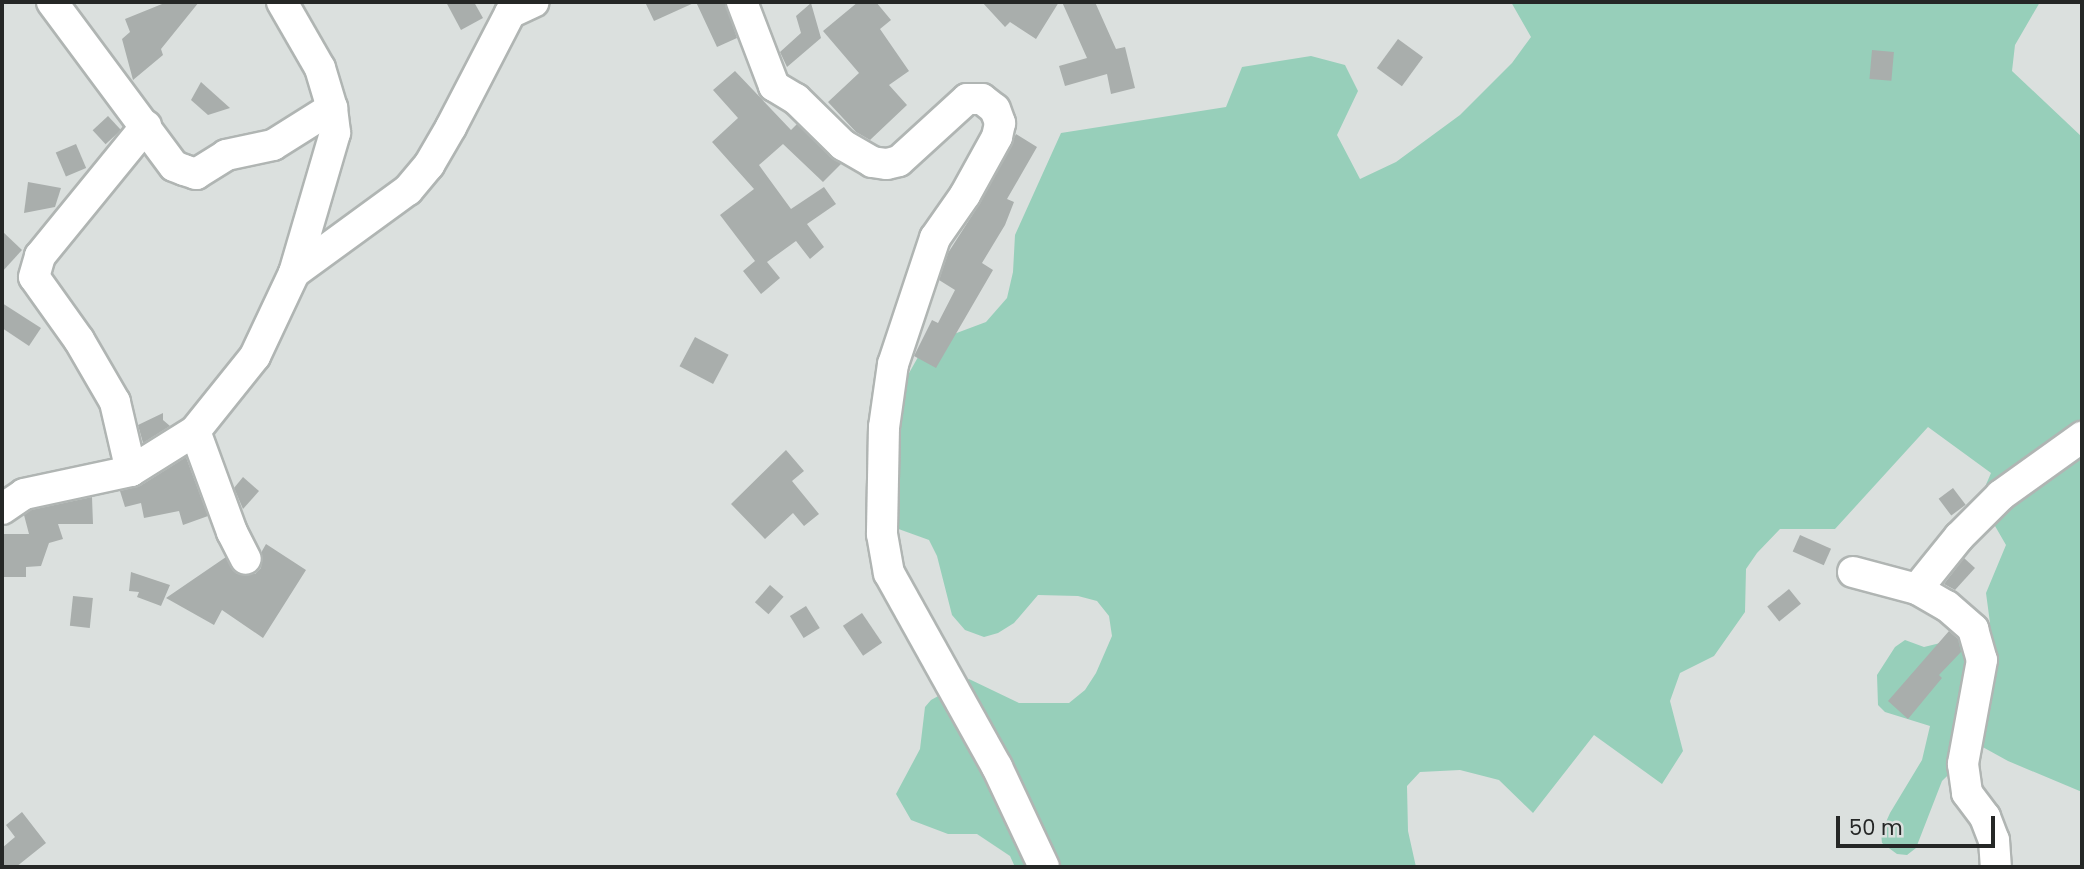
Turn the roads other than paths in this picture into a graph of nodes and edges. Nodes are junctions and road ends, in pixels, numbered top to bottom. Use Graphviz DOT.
graph roads {
  1 [pos="52,2"];
  2 [pos="282,2"];
  3 [pos="742,2"];
  4 [pos="514,5"];
  5 [pos="332,108"];
  6 [pos="146,126"];
  7 [pos="294,273"];
  8 [pos="195,431"];
  9 [pos="2082,437"];
  10 [pos="131,471"];
  11 [pos="2,509"];
  12 [pos="246,558"];
  13 [pos="1853,572"];
  14 [pos="1917,589"];
  15 [pos="1044,867"];
  16 [pos="1996,867"];
  1 -- 6 [label="street"];
  2 -- 5 [label="street"];
  3 -- 15 [label="street"];
  4 -- 7 [label="street"];
  5 -- 6 [label="street"];
  5 -- 7 [label="street"];
  6 -- 10 [label="street"];
  7 -- 8 [label="street"];
  8 -- 10 [label="street"];
  8 -- 12 [label="street"];
  9 -- 14 [label="street"];
  10 -- 11 [label="street"];
  13 -- 14 [label="street"];
  14 -- 16 [label="street"];
}
